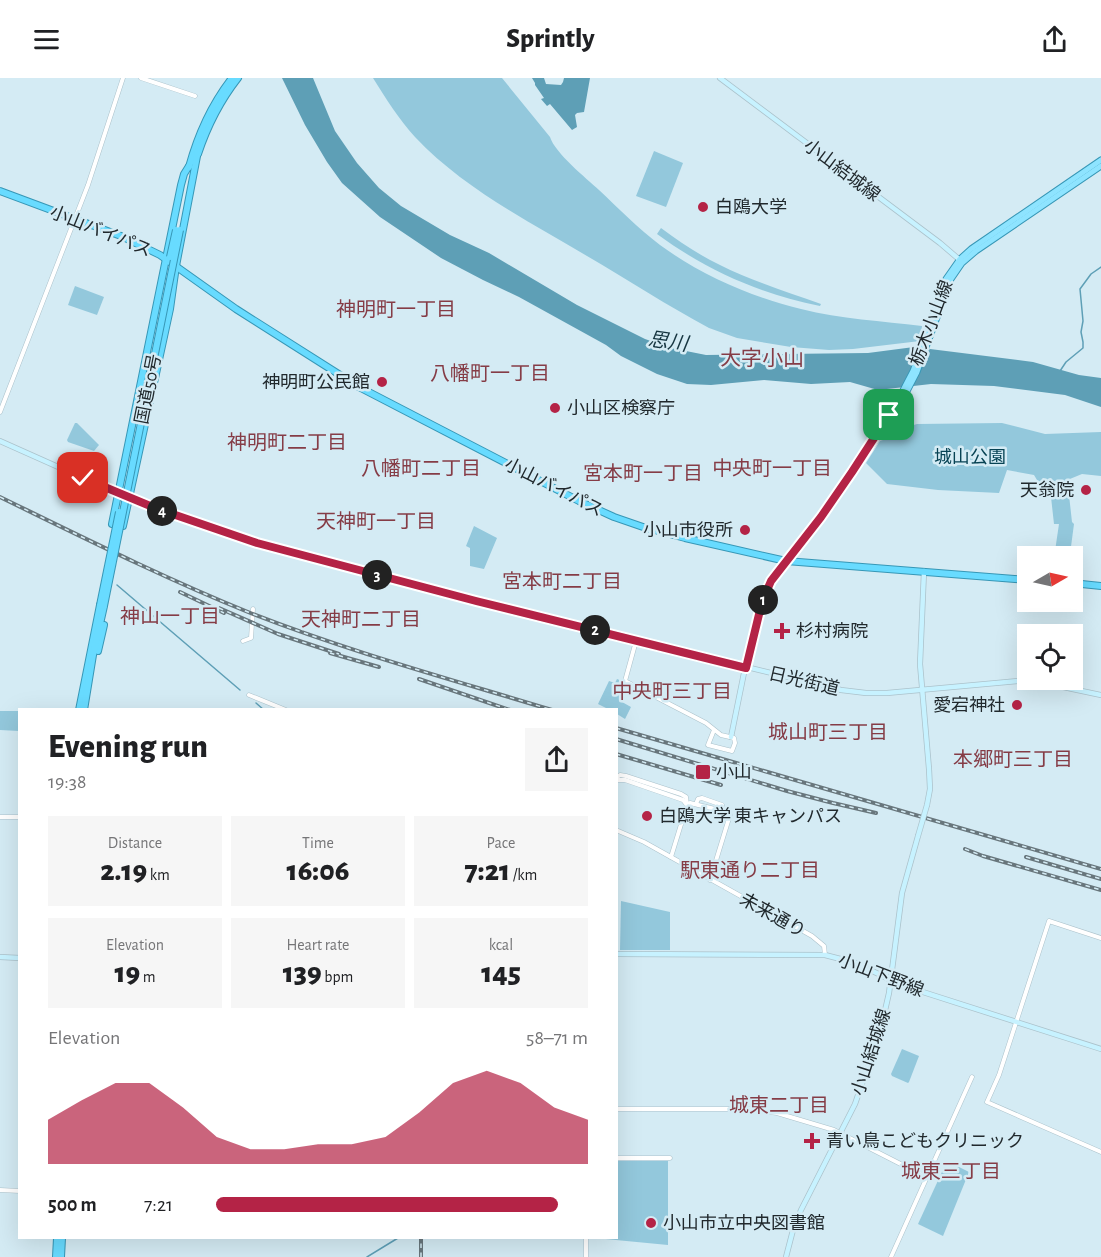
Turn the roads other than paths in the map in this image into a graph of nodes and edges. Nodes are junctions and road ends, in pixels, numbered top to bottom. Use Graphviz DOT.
graph roads {
  1 [pos="123,78"];
  2 [pos="141,78"];
  3 [pos="232,78"];
  4 [pos="238,78"];
  5 [pos="720,78"];
  6 [pos="195,96"];
  7 [pos="198,151"];
  8 [pos="1101,160"];
  9 [pos="189,166"];
  10 [pos="1101,166"];
  11 [pos="0,191"];
  12 [pos="75,219"];
  13 [pos="178,230"];
  14 [pos="167,259"];
  15 [pos="961,261"];
  16 [pos="176,266"];
  17 [pos="0,412"];
  18 [pos="0,441"];
  19 [pos="118,493"];
  20 [pos="129,498"];
  21 [pos="786,561"];
  22 [pos="924,571"];
  23 [pos="1017,578"];
  24 [pos="1083,584"];
  25 [pos="1101,586"];
  26 [pos="102,605"];
  27 [pos="253,609"];
  28 [pos="243,641"];
  29 [pos="636,641"];
  30 [pos="746,668"];
  31 [pos="922,690"];
  32 [pos="249,695"];
  33 [pos="1101,695"];
  34 [pos="79,708"];
  35 [pos="84,708"];
  36 [pos="281,708"];
  37 [pos="714,730"];
  38 [pos="729,737"];
  39 [pos="618,779"];
  40 [pos="687,804"];
  41 [pos="0,817"];
  42 [pos="18,817"];
  43 [pos="618,831"];
  44 [pos="671,857"];
  45 [pos="710,880"];
  46 [pos="1101,938"];
  47 [pos="618,954"];
  48 [pos="825,955"];
  49 [pos="0,957"];
  50 [pos="18,957"];
  51 [pos="891,980"];
  52 [pos="1016,1022"];
  53 [pos="1101,1049"];
  54 [pos="972,1077"];
  55 [pos="618,1108"];
  56 [pos="841,1133"];
  57 [pos="1101,1152"];
  58 [pos="618,1158"];
  59 [pos="670,1158"];
  60 [pos="928,1178"];
  61 [pos="0,1190"];
  62 [pos="18,1191"];
  63 [pos="57,1239"];
  64 [pos="62,1239"];
  65 [pos="586,1239"];
  66 [pos="56,1257"];
  67 [pos="61,1257"];
  68 [pos="586,1257"];
  69 [pos="786,1257"];
  70 [pos="891,1257"];
  1 -- 12 [label="street"];
  2 -- 6 [label="street"];
  3 -- 9 [label="highway, 国道50号"];
  4 -- 7 [label="highway, 国道50号"];
  5 -- 15 [label="main road, 小山結城線"];
  7 -- 13 [label="highway, 国道50号"];
  7 -- 16 [label="highway"];
  8 -- 15 [label="main road, 栃木小山線"];
  9 -- 13 [label="highway, 国道50号"];
  9 -- 14 [label="highway"];
  10 -- 15 [label="main road, 栃木小山線"];
  11 -- 12 [label="highway, 小山バイパス"];
  12 -- 14 [label="highway, 小山バイパス"];
  12 -- 17 [label="street"];
  13 -- 26 [label="highway, 国道50号, bridge"];
  14 -- 16 [label="highway, 小山バイパス"];
  14 -- 19 [label="highway"];
  15 -- 21 [label="main road, 栃木小山線"];
  16 -- 20 [label="highway"];
  16 -- 21 [label="highway, 小山バイパス"];
  18 -- 19 [label="main road, 日光街道"];
  19 -- 20 [label="main road, 日光街道"];
  19 -- 26 [label="highway, bridge"];
  20 -- 26 [label="highway, bridge"];
  20 -- 29 [label="main road, 日光街道"];
  21 -- 22 [label="highway, 小山バイパス"];
  21 -- 30 [label="main road"];
  22 -- 23 [label="highway, 小山バイパス"];
  22 -- 31 [label="main road"];
  24 -- 25 [label="highway"];
  26 -- 34 [label="highway, 国道50号"];
  26 -- 35 [label="highway, 国道50号"];
  27 -- 28 [label="street"];
  29 -- 30 [label="main road, 日光街道"];
  29 -- 37 [label="street"];
  30 -- 31 [label="main road, 日光街道"];
  30 -- 38 [label="main road"];
  31 -- 33 [label="main road, 日光街道"];
  31 -- 51 [label="main road, 小山結城線, bridge"];
  32 -- 36 [label="street"];
  37 -- 38 [label="street"];
  37 -- 38 [label="street"];
  39 -- 40 [label="street"];
  40 -- 44 [label="street"];
  40 -- 45 [label="street"];
  41 -- 42 [label="street"];
  43 -- 44 [label="street, 未来通り"];
  44 -- 45 [label="street, 未来通り"];
  45 -- 48 [label="street, 未来通り"];
  46 -- 52 [label="street"];
  47 -- 48 [label="main road, 小山下野線"];
  48 -- 51 [label="main road, 小山下野線"];
  49 -- 50 [label="main road"];
  51 -- 52 [label="main road, 小山下野線"];
  51 -- 56 [label="main road, 小山結城線"];
  52 -- 53 [label="main road, 小山下野線"];
  52 -- 57 [label="street"];
  54 -- 60 [label="street"];
  55 -- 56 [label="street"];
  56 -- 60 [label="street"];
  56 -- 69 [label="main road, 小山結城線"];
  58 -- 59 [label="street"];
  60 -- 70 [label="street"];
  61 -- 62 [label="street"];
  63 -- 66 [label="highway"];
  64 -- 67 [label="highway"];
  65 -- 68 [label="street"];
}
